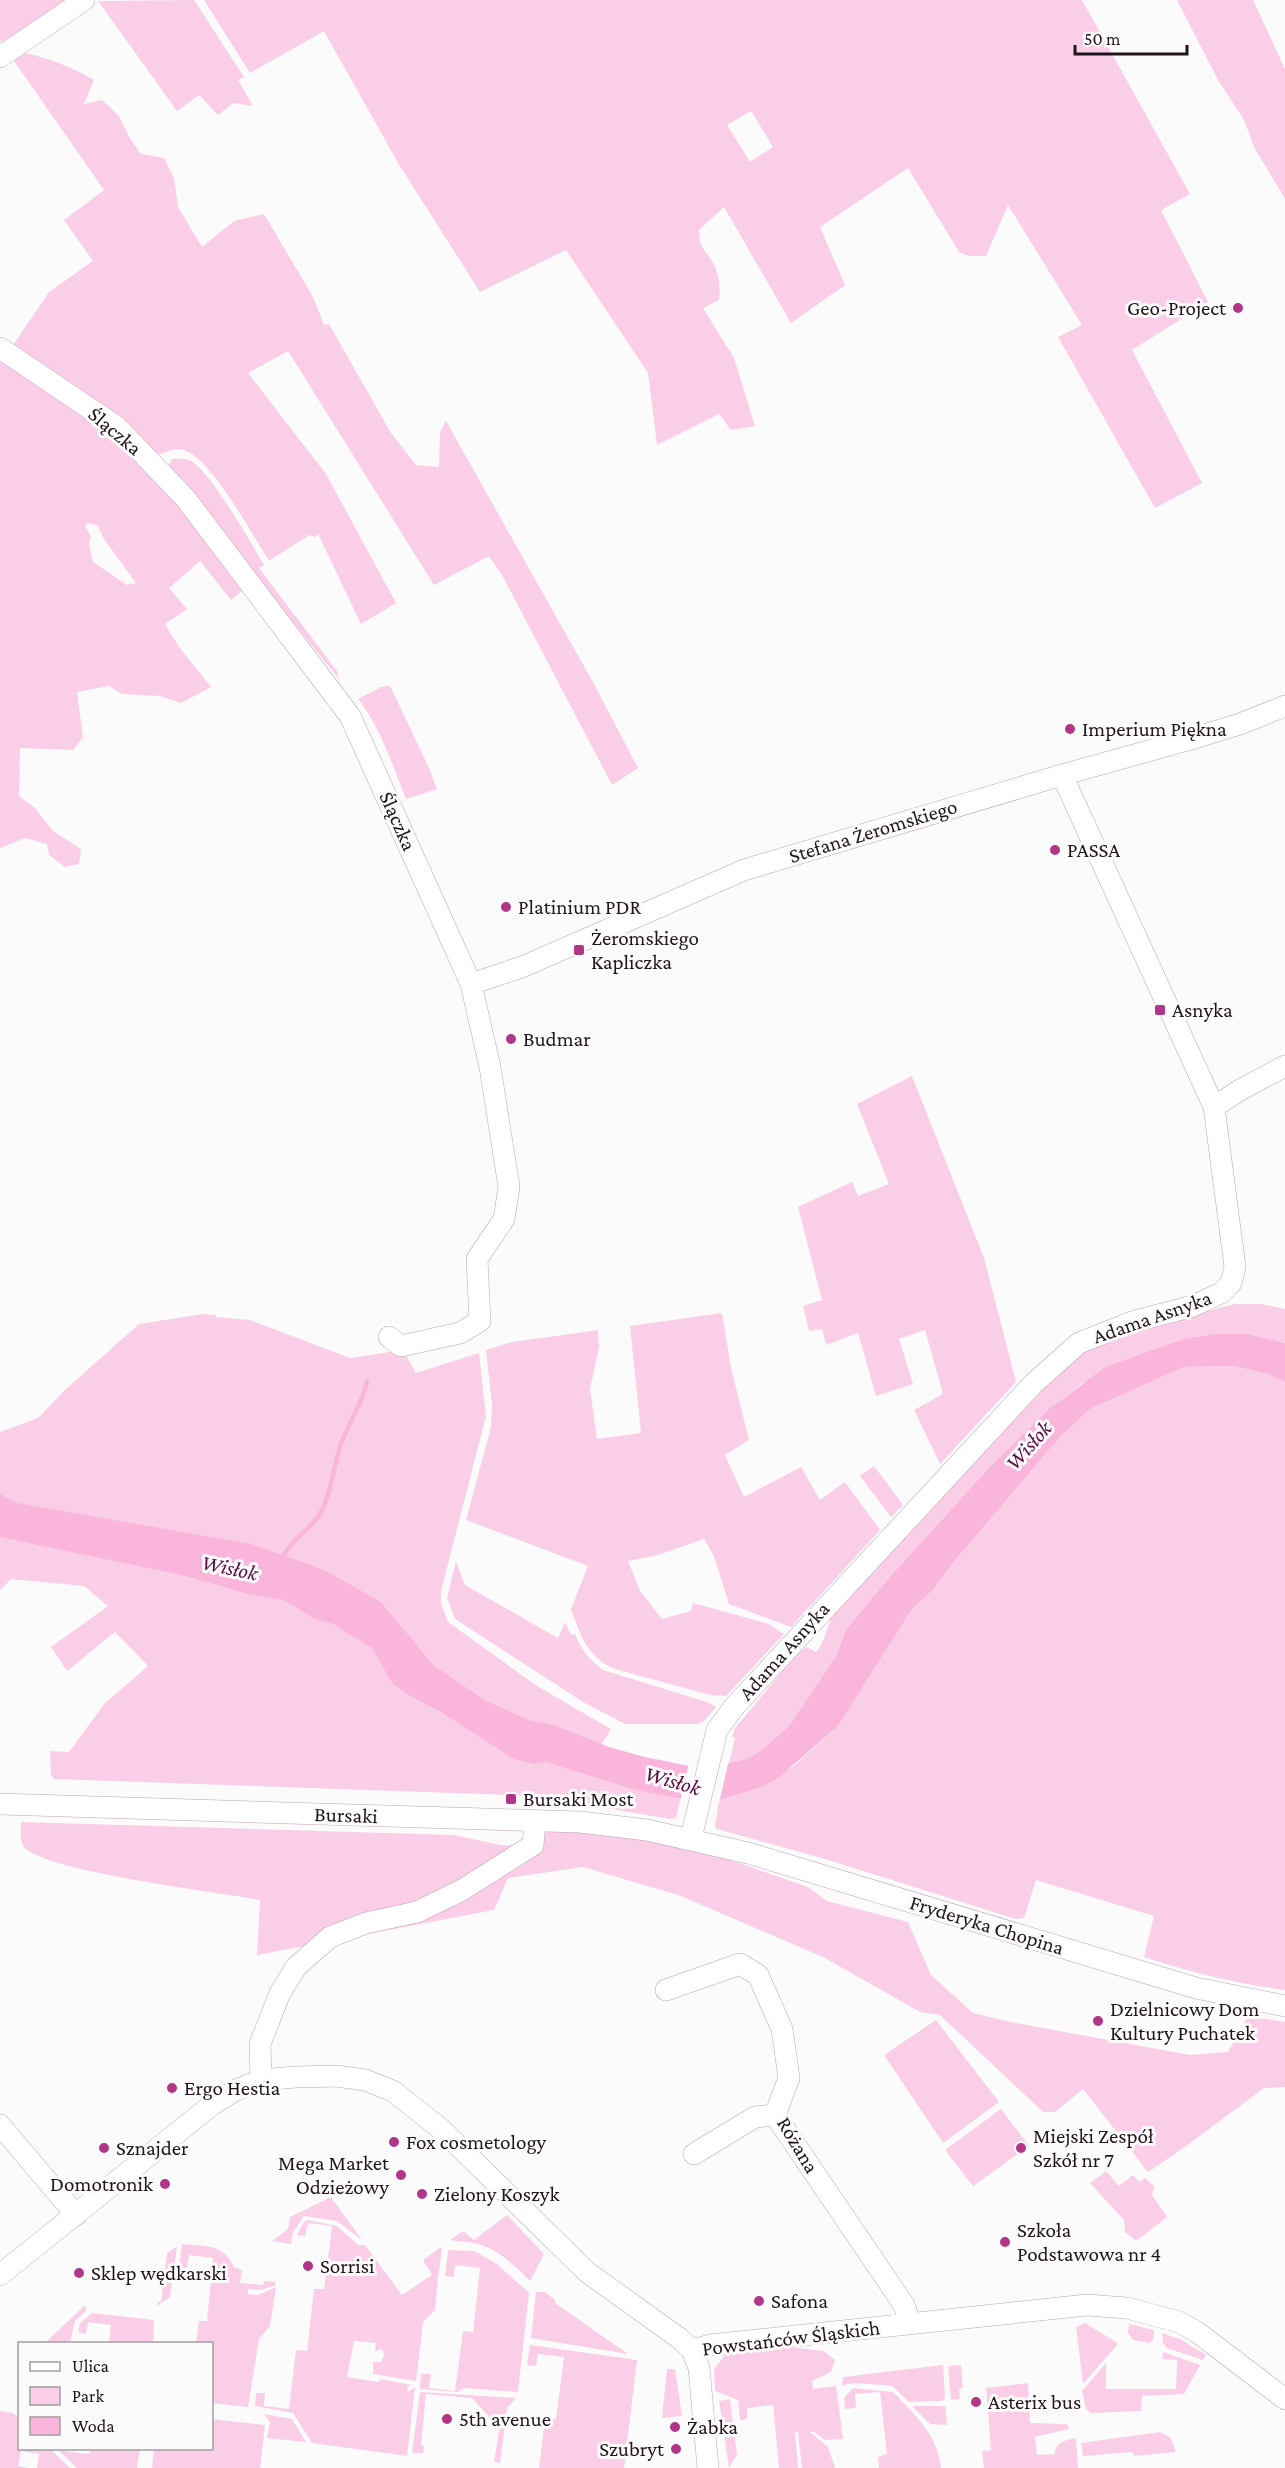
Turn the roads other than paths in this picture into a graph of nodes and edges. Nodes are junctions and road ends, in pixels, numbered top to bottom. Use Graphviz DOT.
graph roads {
  1 [pos="84,0"];
  2 [pos="0,57"];
  3 [pos="0,348"];
  4 [pos="1285,706"];
  5 [pos="1062,774"];
  6 [pos="471,984"];
  7 [pos="1285,1066"];
  8 [pos="1214,1107"];
  9 [pos="388,1336"];
  10 [pos="0,1804"];
  11 [pos="535,1822"];
  12 [pos="693,1831"];
  13 [pos="666,1990"];
  14 [pos="1285,2006"];
  15 [pos="261,2080"];
  16 [pos="775,2115"];
  17 [pos="0,2125"];
  18 [pos="694,2154"];
  19 [pos="76,2215"];
  20 [pos="0,2275"];
  21 [pos="910,2323"];
  22 [pos="692,2350"];
  23 [pos="1285,2399"];
  24 [pos="708,2468"];
  1 -- 2 [label="street"];
  3 -- 6 [label="street, Ślączka"];
  4 -- 5 [label="street, Stefana Żeromskiego"];
  5 -- 6 [label="street, Stefana Żeromskiego"];
  5 -- 8 [label="street, Adama Asnyka"];
  6 -- 9 [label="street, Ślączka"];
  7 -- 8 [label="street"];
  8 -- 12 [label="street, Adama Asnyka"];
  10 -- 11 [label="street, Bursaki"];
  11 -- 12 [label="street, Bursaki"];
  11 -- 15 [label="street"];
  12 -- 14 [label="street, Fryderyka Chopina"];
  13 -- 16 [label="street, Różana"];
  15 -- 19 [label="street, Powstańców Śląskich"];
  15 -- 22 [label="street, Powstańców Śląskich"];
  16 -- 18 [label="street"];
  16 -- 21 [label="street, Różana"];
  17 -- 19 [label="street"];
  19 -- 20 [label="street, Powstańców Śląskich"];
  21 -- 22 [label="street, Powstańców Śląskich"];
  21 -- 23 [label="street, Powstańców Śląskich"];
  22 -- 24 [label="street"];
}
